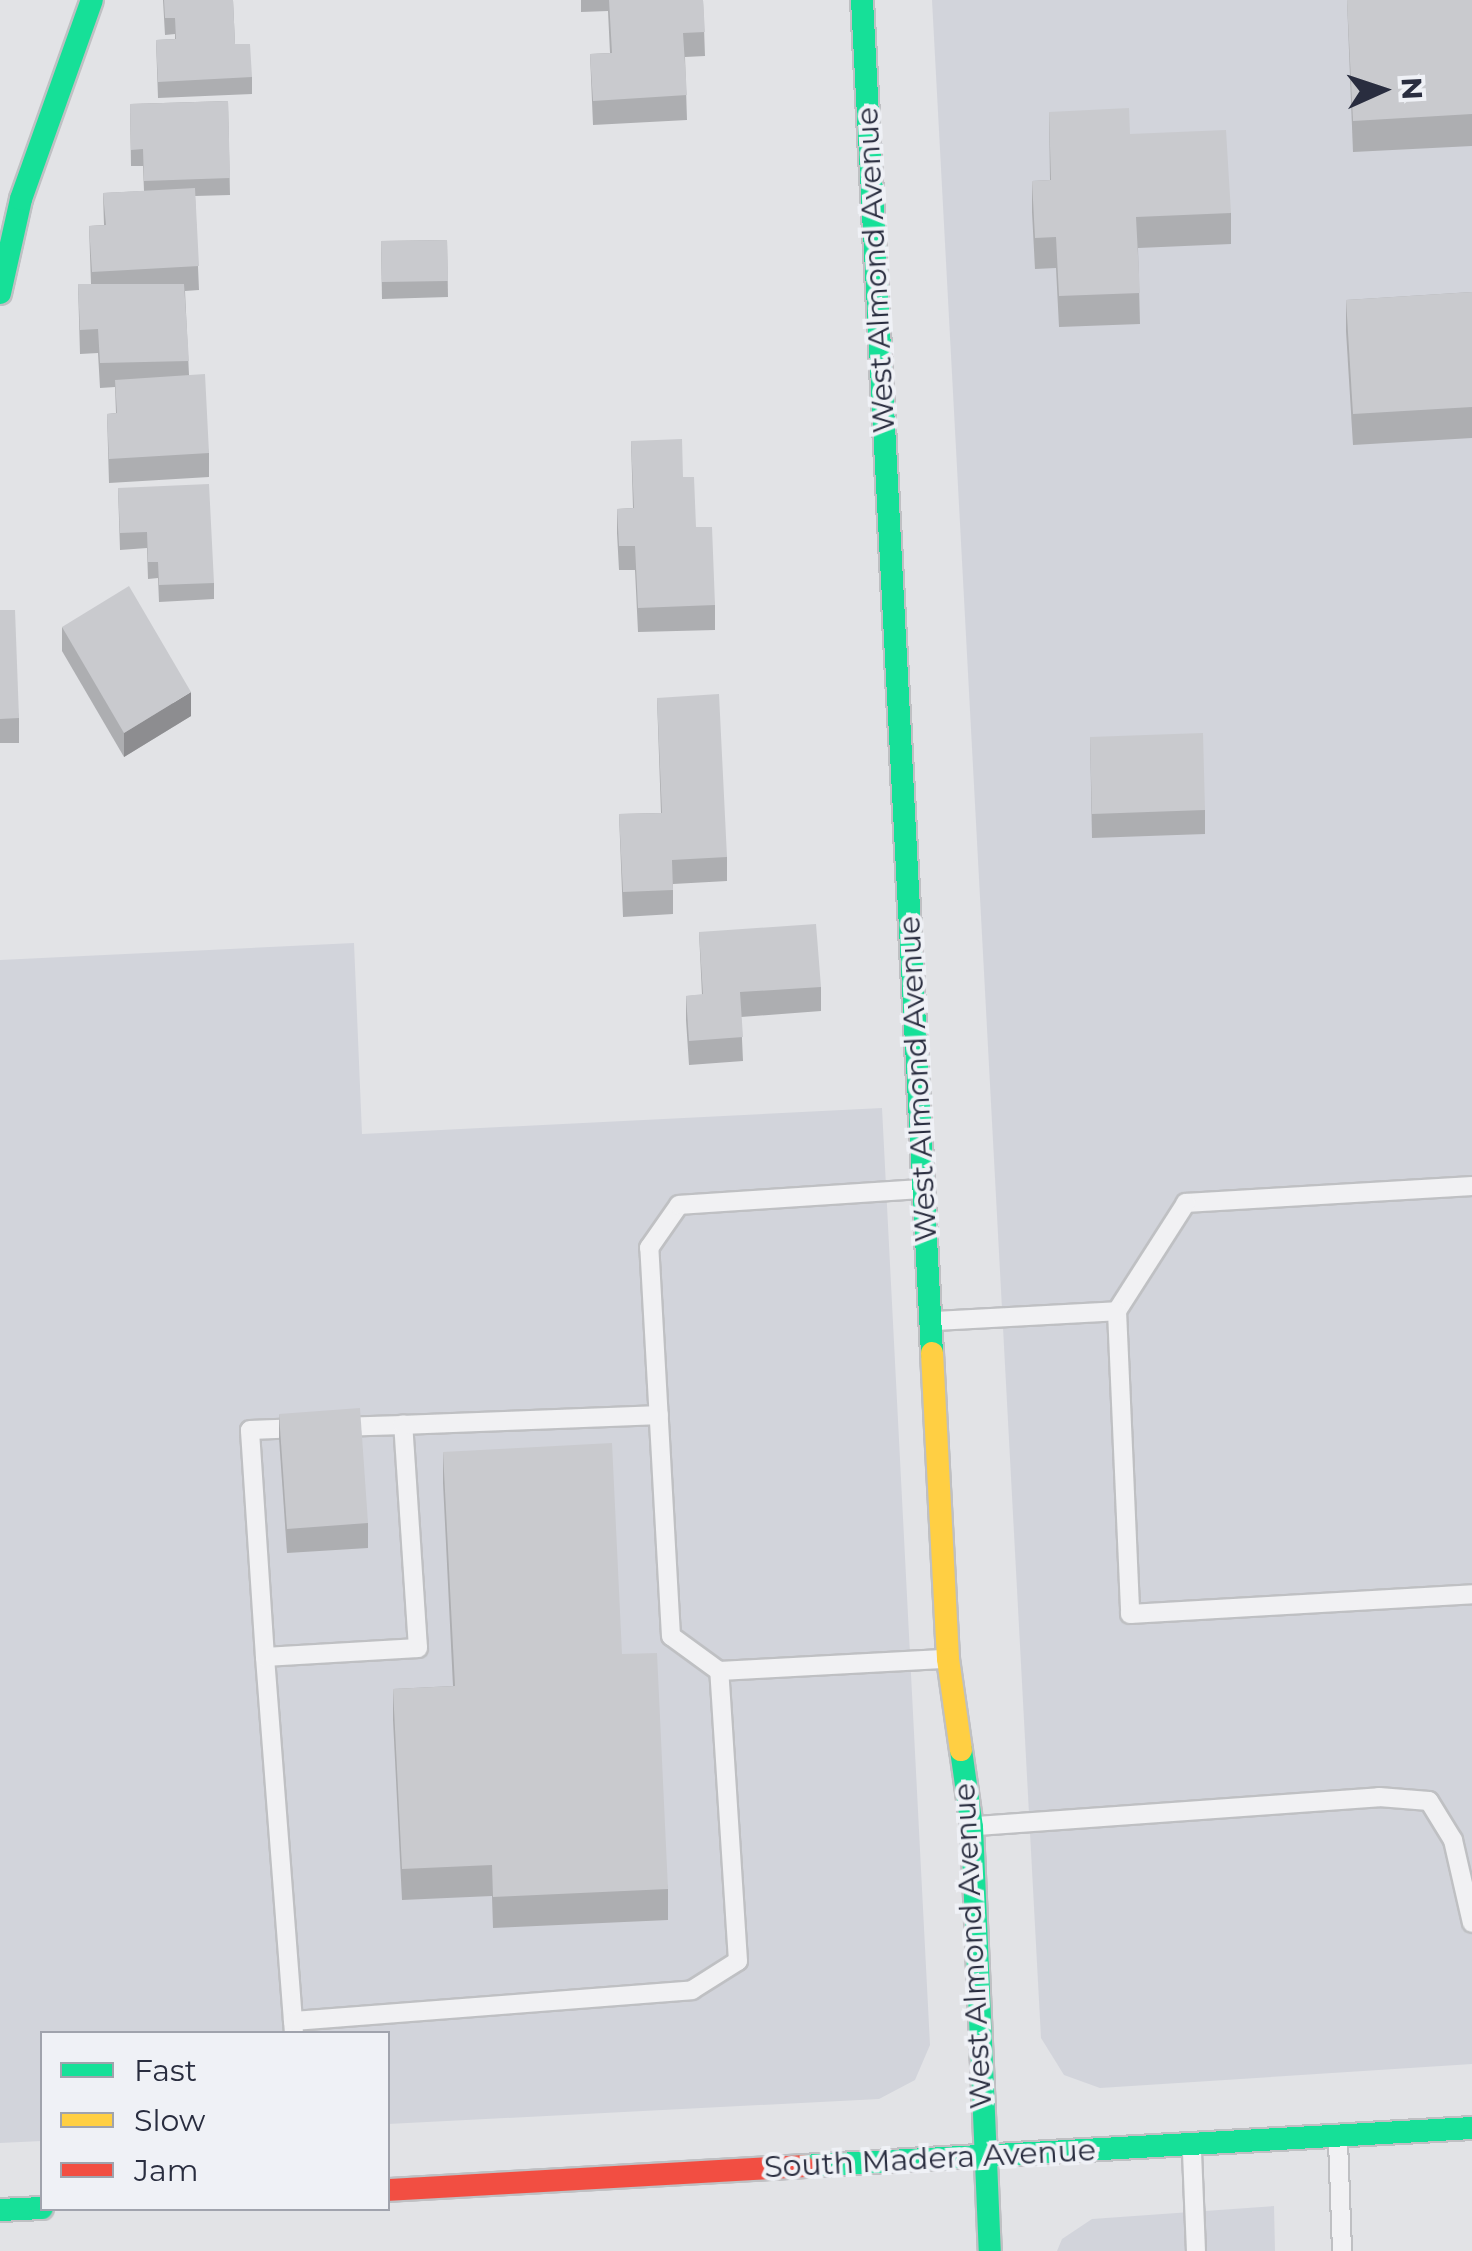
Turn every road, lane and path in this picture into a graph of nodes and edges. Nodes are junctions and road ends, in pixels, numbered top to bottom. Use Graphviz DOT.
graph roads {
  1 [pos="92,0"];
  2 [pos="862,0"];
  3 [pos="0,293"];
  4 [pos="1472,1186"];
  5 [pos="924,1188"];
  6 [pos="1117,1311"];
  7 [pos="930,1322"];
  8 [pos="659,1415"];
  9 [pos="403,1425"];
  10 [pos="1472,1594"];
  11 [pos="265,1657"];
  12 [pos="948,1659"];
  13 [pos="719,1671"];
  14 [pos="972,1826"];
  15 [pos="1472,1923"];
  16 [pos="293,2027"];
  17 [pos="1472,2128"];
  18 [pos="1337,2136"];
  19 [pos="1191,2144"];
  20 [pos="984,2156"];
  21 [pos="390,2190"];
  22 [pos="40,2208"];
  23 [pos="0,2210"];
  24 [pos="990,2251"];
  25 [pos="1196,2251"];
  26 [pos="1342,2251"];
  1 -- 3 [label="street"];
  2 -- 5 [label="street, West Almond Avenue"];
  4 -- 6 [label="lane"];
  5 -- 7 [label="street, West Almond Avenue"];
  5 -- 8 [label="lane"];
  6 -- 7 [label="lane"];
  6 -- 10 [label="lane"];
  7 -- 12 [label="street, West Almond Avenue"];
  8 -- 9 [label="lane"];
  8 -- 13 [label="lane"];
  9 -- 11 [label="lane"];
  9 -- 11 [label="lane"];
  11 -- 16 [label="lane"];
  12 -- 13 [label="lane"];
  12 -- 14 [label="street, West Almond Avenue"];
  13 -- 16 [label="lane"];
  14 -- 15 [label="lane"];
  14 -- 20 [label="street, West Almond Avenue"];
  17 -- 18 [label="street, South Madera Avenue"];
  18 -- 19 [label="street, South Madera Avenue"];
  18 -- 26 [label="lane"];
  19 -- 20 [label="street, South Madera Avenue"];
  19 -- 25 [label="lane"];
  20 -- 21 [label="street, South Madera Avenue"];
  20 -- 24 [label="street, West Almond Avenue"];
  22 -- 23 [label="street"];
}
